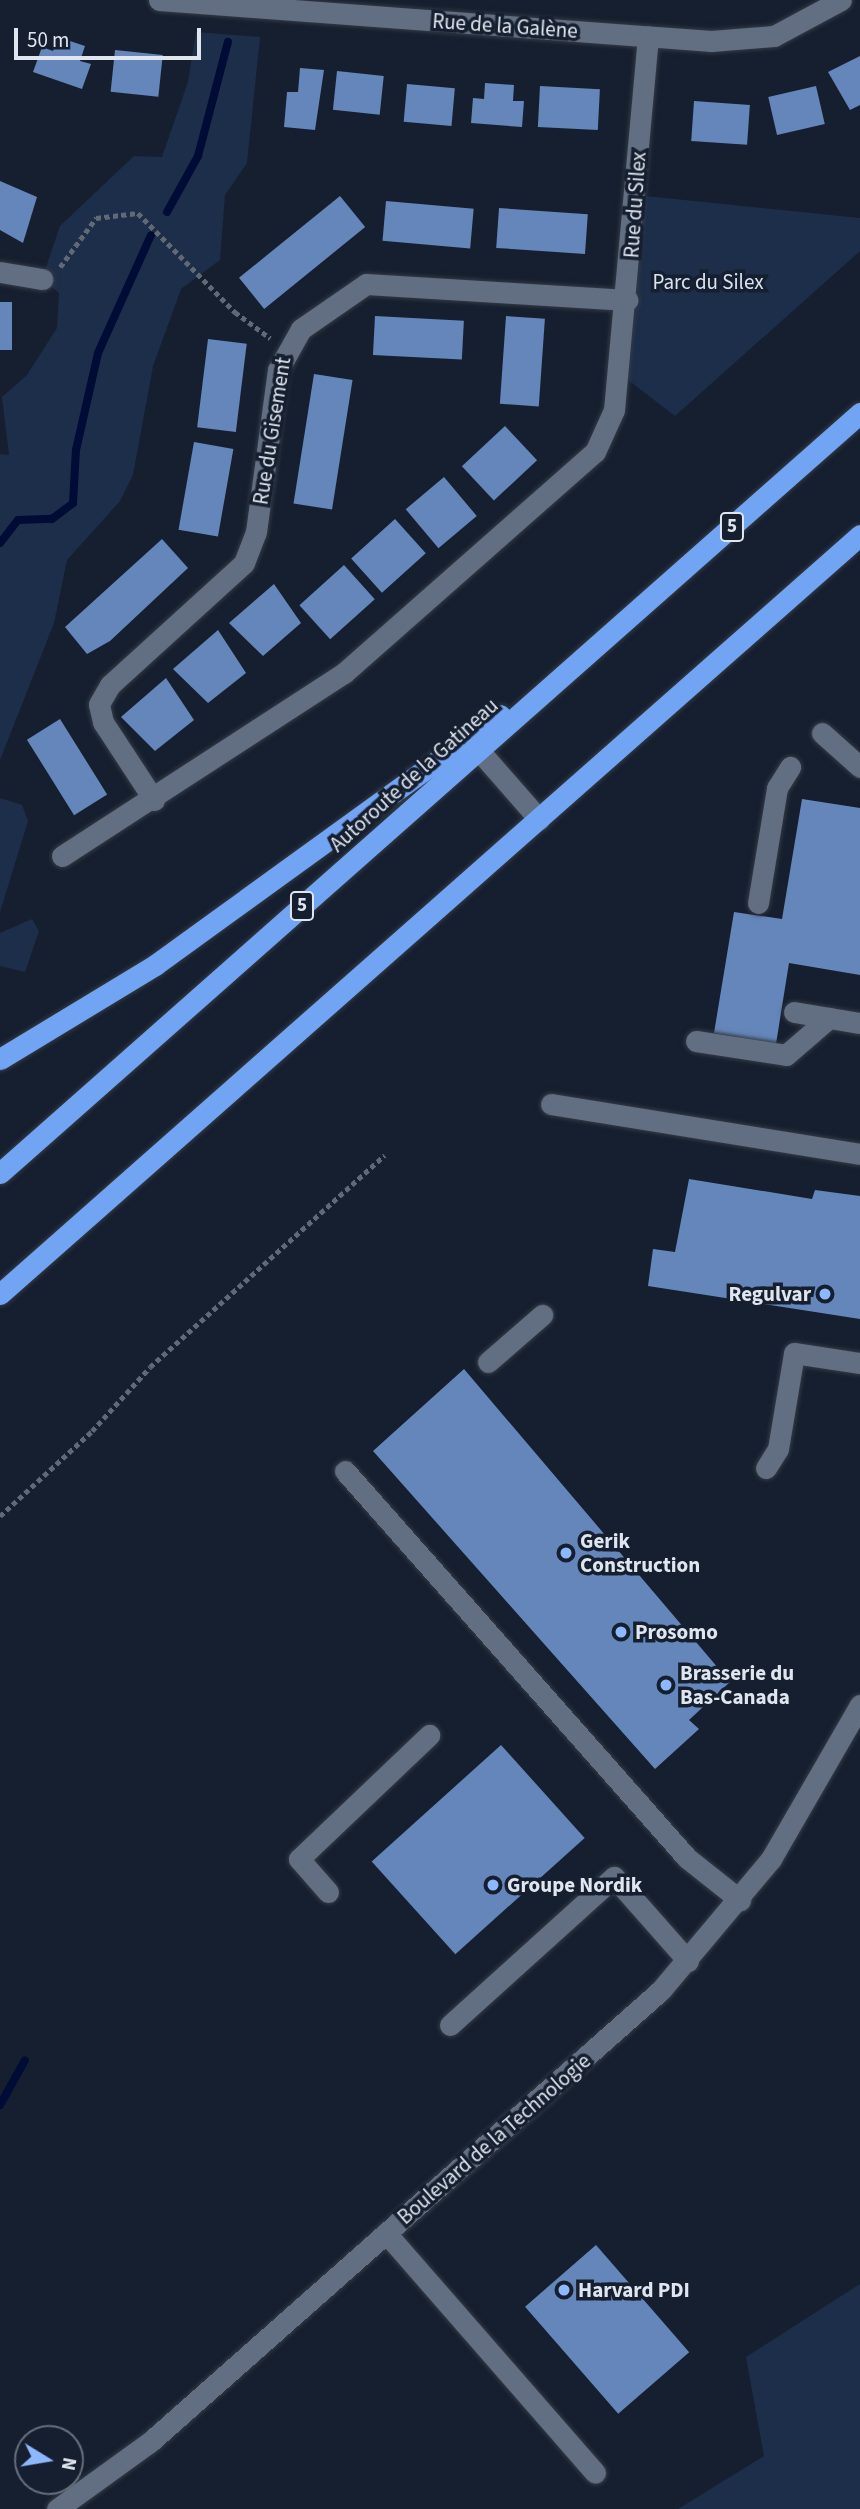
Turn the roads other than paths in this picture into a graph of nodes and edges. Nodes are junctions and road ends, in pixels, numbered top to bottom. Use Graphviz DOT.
graph roads {
  1 [pos="159,0"];
  2 [pos="841,0"];
  3 [pos="649,37"];
  4 [pos="0,272"];
  5 [pos="42,279"];
  6 [pos="628,300"];
  7 [pos="860,413"];
  8 [pos="860,535"];
  9 [pos="822,733"];
  10 [pos="473,744"];
  11 [pos="790,767"];
  12 [pos="860,767"];
  13 [pos="153,800"];
  14 [pos="539,819"];
  15 [pos="62,856"];
  16 [pos="758,903"];
  17 [pos="794,1012"];
  18 [pos="830,1018"];
  19 [pos="860,1023"];
  20 [pos="696,1041"];
  21 [pos="0,1059"];
  22 [pos="551,1104"];
  23 [pos="860,1154"];
  24 [pos="0,1173"];
  25 [pos="0,1294"];
  26 [pos="542,1315"];
  27 [pos="488,1362"];
  28 [pos="860,1363"];
  29 [pos="766,1468"];
  30 [pos="345,1471"];
  31 [pos="860,1705"];
  32 [pos="429,1735"];
  33 [pos="328,1892"];
  34 [pos="740,1900"];
  35 [pos="688,1961"];
  36 [pos="450,2025"];
  37 [pos="386,2233"];
  38 [pos="595,2473"];
  39 [pos="57,2509"];
  1 -- 3 [label="street, Rue de la Galène"];
  2 -- 3 [label="street, Rue de la Galène"];
  3 -- 6 [label="street, Rue du Silex"];
  4 -- 5 [label="street"];
  6 -- 13 [label="street, Rue du Silex"];
  6 -- 13 [label="street, Rue du Gisement"];
  7 -- 10 [label="highway, 5"];
  8 -- 14 [label="highway"];
  9 -- 12 [label="street"];
  10 -- 14 [label="street"];
  10 -- 21 [label="highway"];
  10 -- 24 [label="highway, Autoroute de la Gatineau / 5"];
  11 -- 16 [label="street"];
  13 -- 15 [label="street"];
  14 -- 25 [label="highway"];
  17 -- 18 [label="street"];
  18 -- 19 [label="street"];
  18 -- 20 [label="street"];
  22 -- 23 [label="street"];
  26 -- 27 [label="street"];
  28 -- 29 [label="street"];
  30 -- 34 [label="street"];
  31 -- 34 [label="street, Boulevard de la Technologie"];
  32 -- 33 [label="street"];
  34 -- 35 [label="street, Boulevard de la Technologie"];
  35 -- 36 [label="street"];
  35 -- 37 [label="street, Boulevard de la Technologie"];
  37 -- 38 [label="street"];
  37 -- 39 [label="street, Boulevard de la Technologie"];
}
